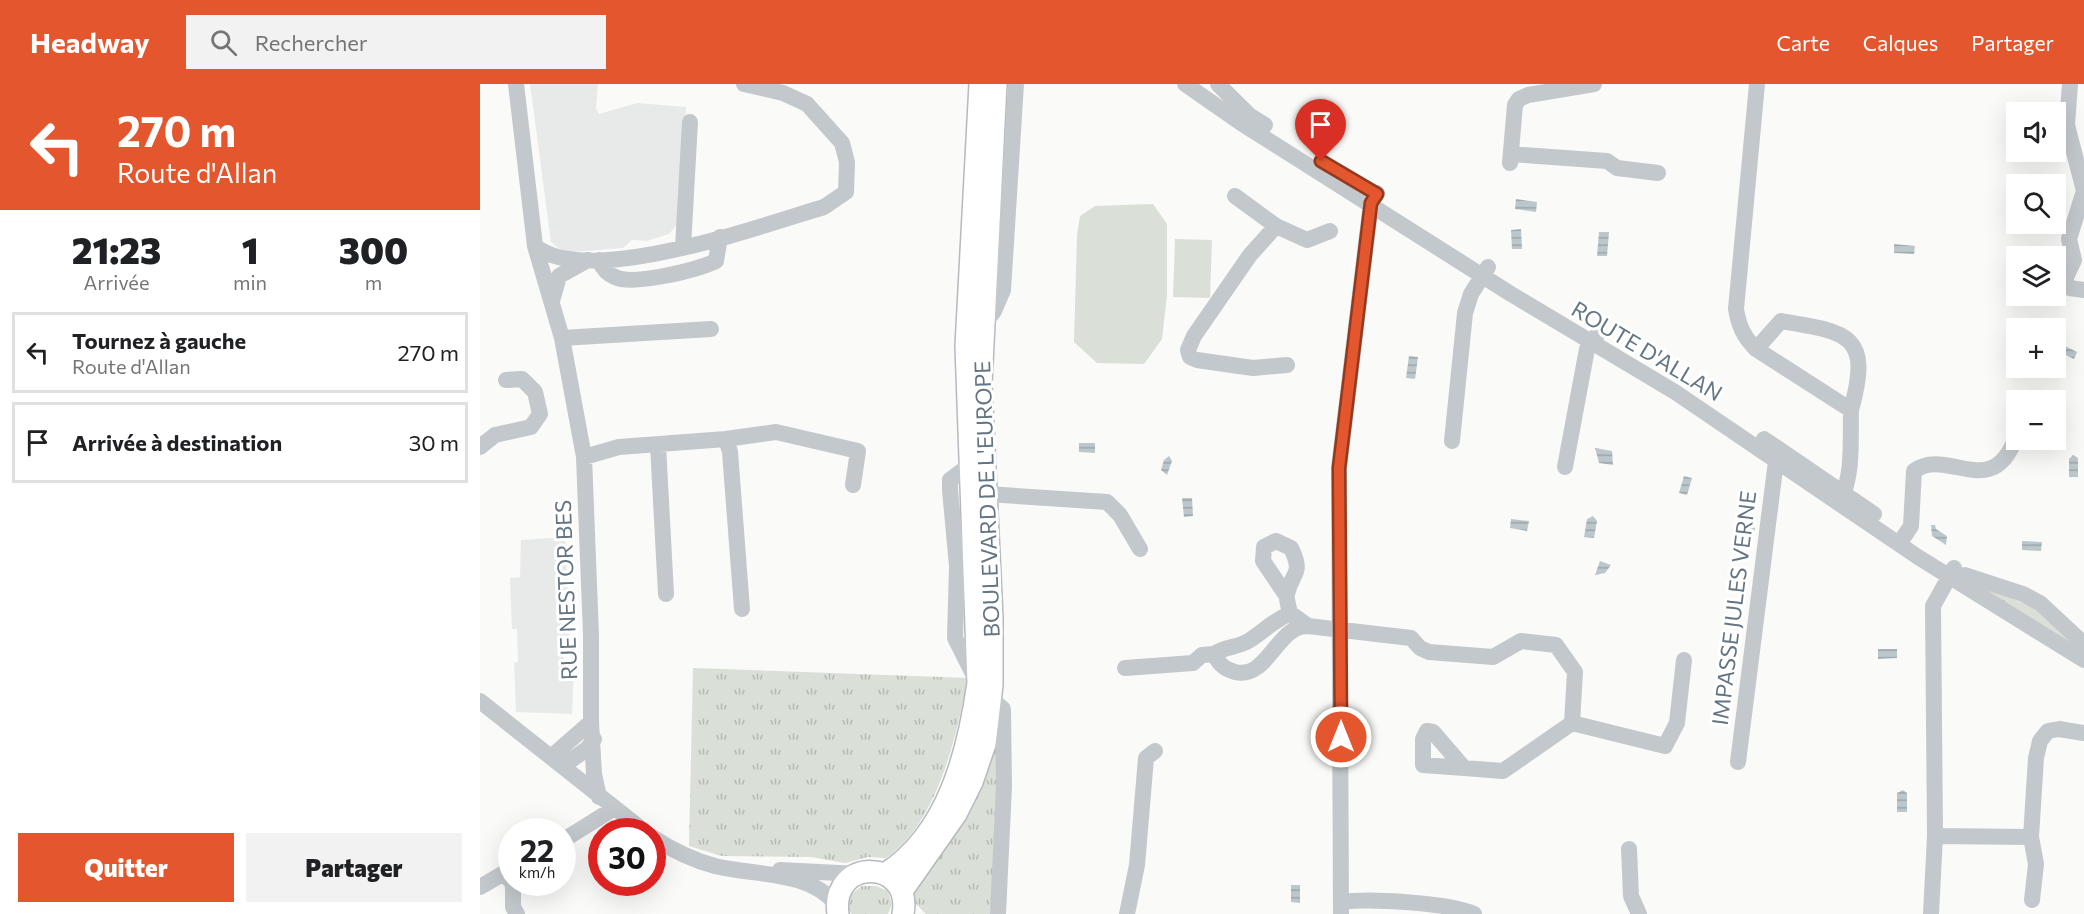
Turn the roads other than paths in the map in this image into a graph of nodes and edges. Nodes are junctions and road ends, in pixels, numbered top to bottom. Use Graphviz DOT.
graph roads {
  1 [pos="516,84"];
  2 [pos="744,84"];
  3 [pos="980,84"];
  4 [pos="996,84"];
  5 [pos="1016,84"];
  6 [pos="1185,84"];
  7 [pos="1218,84"];
  8 [pos="1594,84"];
  9 [pos="1757,84"];
  10 [pos="2070,84"];
  11 [pos="1206,101"];
  12 [pos="690,122"];
  13 [pos="1277,140"];
  14 [pos="1658,172"];
  15 [pos="1235,196"];
  16 [pos="1374,198"];
  17 [pos="1276,226"];
  18 [pos="1330,231"];
  19 [pos="720,237"];
  20 [pos="535,246"];
  21 [pos="683,247"];
  22 [pos="593,260"];
  23 [pos="2079,261"];
  24 [pos="1485,271"];
  25 [pos="2084,290"];
  26 [pos="554,310"];
  27 [pos="983,326"];
  28 [pos="711,329"];
  29 [pos="562,338"];
  30 [pos="1594,339"];
  31 [pos="1756,349"];
  32 [pos="1287,365"];
  33 [pos="506,380"];
  34 [pos="1851,410"];
  35 [pos="726,439"];
  36 [pos="1452,441"];
  37 [pos="658,445"];
  38 [pos="480,447"];
  39 [pos="2010,450"];
  40 [pos="1779,456"];
  41 [pos="584,457"];
  42 [pos="1849,465"];
  43 [pos="1565,467"];
  44 [pos="853,485"];
  45 [pos="1826,487"];
  46 [pos="987,494"];
  47 [pos="1841,498"];
  48 [pos="1902,540"];
  49 [pos="1140,549"];
  50 [pos="1952,572"];
  51 [pos="666,594"];
  52 [pos="1286,595"];
  53 [pos="742,609"];
  54 [pos="1290,614"];
  55 [pos="1308,626"];
  56 [pos="1340,631"];
  57 [pos="2084,644"];
  58 [pos="1214,654"];
  59 [pos="1684,660"];
  60 [pos="2084,660"];
  61 [pos="1125,668"];
  62 [pos="984,691"];
  63 [pos="480,701"];
  64 [pos="1572,723"];
  65 [pos="593,730"];
  66 [pos="2084,733"];
  67 [pos="1155,751"];
  68 [pos="557,762"];
  69 [pos="1738,762"];
  70 [pos="1464,768"];
  71 [pos="599,797"];
  72 [pos="613,809"];
  73 [pos="626,818"];
  74 [pos="576,832"];
  75 [pos="1935,836"];
  76 [pos="2031,837"];
  77 [pos="666,845"];
  78 [pos="1629,849"];
  79 [pos="734,870"];
  80 [pos="858,874"];
  81 [pos="885,874"];
  82 [pos="498,877"];
  83 [pos="480,887"];
  84 [pos="513,896"];
  85 [pos="2032,900"];
  86 [pos="906,906"];
  87 [pos="1342,908"];
  88 [pos="837,911"];
  89 [pos="513,912"];
  90 [pos="998,914"];
  91 [pos="1127,914"];
  92 [pos="1474,914"];
  93 [pos="1639,914"];
  94 [pos="1931,914"];
  1 -- 20 [label="street, RUE NESTOR BES"];
  2 -- 19 [label="street"];
  3 -- 62 [label="main road, BOULEVARD DE L'EUROPE"];
  4 -- 27 [label="main road, BOULEVARD DE L'EUROPE"];
  5 -- 27 [label="street"];
  6 -- 11 [label="street, ROUTE D'ALLAN"];
  7 -- 11 [label="street"];
  7 -- 13 [label="street, ROUTE D'ALLAN"];
  8 -- 14 [label="street"];
  9 -- 31 [label="street"];
  10 -- 23 [label="street"];
  11 -- 13 [label="street, ROUTE D'ALLAN"];
  12 -- 21 [label="street"];
  13 -- 16 [label="street, ROUTE D'ALLAN"];
  15 -- 17 [label="street"];
  16 -- 24 [label="street, ROUTE D'ALLAN"];
  16 -- 56 [label="street"];
  17 -- 18 [label="street"];
  17 -- 32 [label="street"];
  19 -- 21 [label="street"];
  19 -- 22 [label="street"];
  20 -- 22 [label="street"];
  20 -- 26 [label="street, RUE NESTOR BES"];
  21 -- 22 [label="street"];
  22 -- 26 [label="street"];
  23 -- 25 [label="street"];
  24 -- 30 [label="street, ROUTE D'ALLAN"];
  24 -- 36 [label="street"];
  26 -- 29 [label="street, RUE NESTOR BES"];
  27 -- 46 [label="main road, BOULEVARD DE L'EUROPE"];
  28 -- 29 [label="street"];
  29 -- 41 [label="street, RUE NESTOR BES"];
  30 -- 40 [label="street, ROUTE D'ALLAN"];
  30 -- 43 [label="street"];
  31 -- 34 [label="street"];
  31 -- 34 [label="street"];
  33 -- 38 [label="street"];
  34 -- 42 [label="street"];
  35 -- 37 [label="street"];
  35 -- 44 [label="street"];
  35 -- 53 [label="street"];
  37 -- 41 [label="street"];
  37 -- 51 [label="street"];
  39 -- 48 [label="street"];
  40 -- 45 [label="street, ROUTE D'ALLAN"];
  40 -- 69 [label="street, IMPASSE JULES VERNE"];
  41 -- 65 [label="street, RUE NESTOR BES"];
  42 -- 45 [label="street"];
  42 -- 47 [label="street"];
  45 -- 47 [label="street, ROUTE D'ALLAN"];
  46 -- 49 [label="street"];
  46 -- 62 [label="main road, BOULEVARD DE L'EUROPE"];
  47 -- 48 [label="street, ROUTE D'ALLAN"];
  48 -- 50 [label="street, ROUTE D'ALLAN"];
  50 -- 57 [label="street, ROUTE D'ALLAN"];
  50 -- 60 [label="street, ROUTE D'ALLAN"];
  50 -- 75 [label="street"];
  52 -- 54 [label="street"];
  54 -- 55 [label="street"];
  54 -- 58 [label="street"];
  55 -- 56 [label="street"];
  55 -- 58 [label="street"];
  56 -- 64 [label="street"];
  56 -- 87 [label="street"];
  58 -- 61 [label="street"];
  59 -- 64 [label="street"];
  62 -- 81 [label="main road, BOULEVARD DE L'EUROPE"];
  62 -- 86 [label="main road, BOULEVARD DE L'EUROPE"];
  62 -- 90 [label="street"];
  63 -- 68 [label="street"];
  64 -- 70 [label="street"];
  65 -- 68 [label="street"];
  65 -- 71 [label="street, RUE NESTOR BES"];
  66 -- 76 [label="street"];
  67 -- 91 [label="street"];
  68 -- 71 [label="street"];
  71 -- 72 [label="street"];
  72 -- 73 [label="street"];
  72 -- 74 [label="street"];
  75 -- 76 [label="street"];
  75 -- 94 [label="street"];
  76 -- 85 [label="street"];
  77 -- 79 [label="street"];
  78 -- 93 [label="street"];
  79 -- 80 [label="street"];
  79 -- 88 [label="street"];
  80 -- 81 [label="main road"];
  80 -- 88 [label="main road"];
  81 -- 86 [label="main road"];
  82 -- 83 [label="street"];
  84 -- 89 [label="street"];
  87 -- 92 [label="street"];
}
